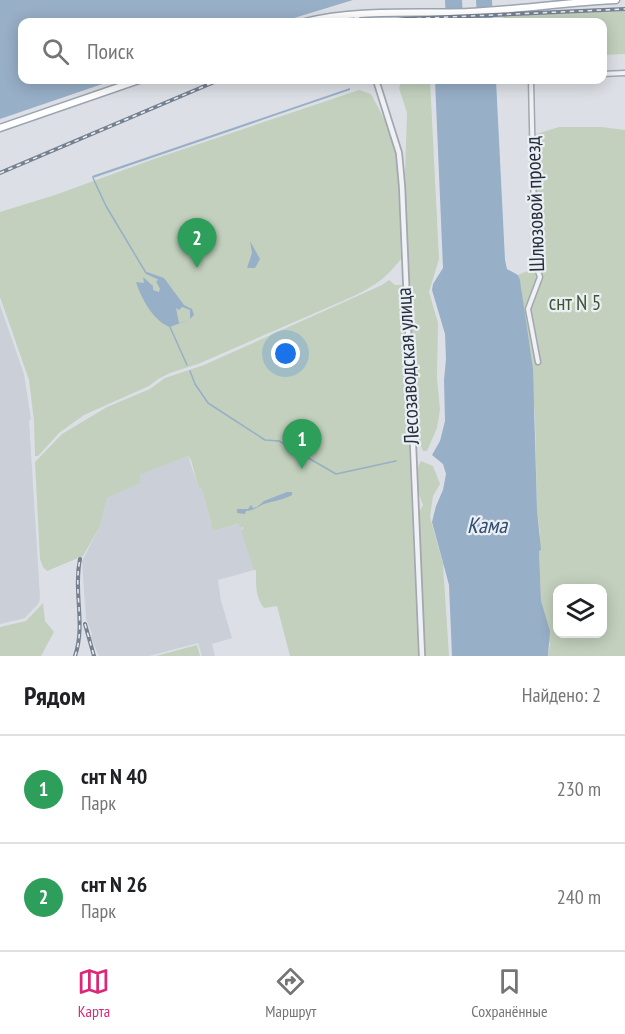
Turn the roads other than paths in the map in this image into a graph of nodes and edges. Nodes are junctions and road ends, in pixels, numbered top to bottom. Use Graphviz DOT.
graph roads {
  1 [pos="616,0"];
  2 [pos="356,14"];
  3 [pos="320,18"];
  4 [pos="357,18"];
  5 [pos="625,73"];
  6 [pos="607,74"];
  7 [pos="127,84"];
  8 [pos="376,84"];
  9 [pos="531,84"];
  10 [pos="0,128"];
  11 [pos="538,362"];
  12 [pos="422,656"];
  1 -- 2 [label="main road"];
  2 -- 3 [label="main road"];
  2 -- 4 [label="street"];
  5 -- 6 [label="street"];
  7 -- 10 [label="main road"];
  8 -- 12 [label="street, Лесозаводская улица"];
  9 -- 11 [label="street, Шлюзовой проезд"];
}
